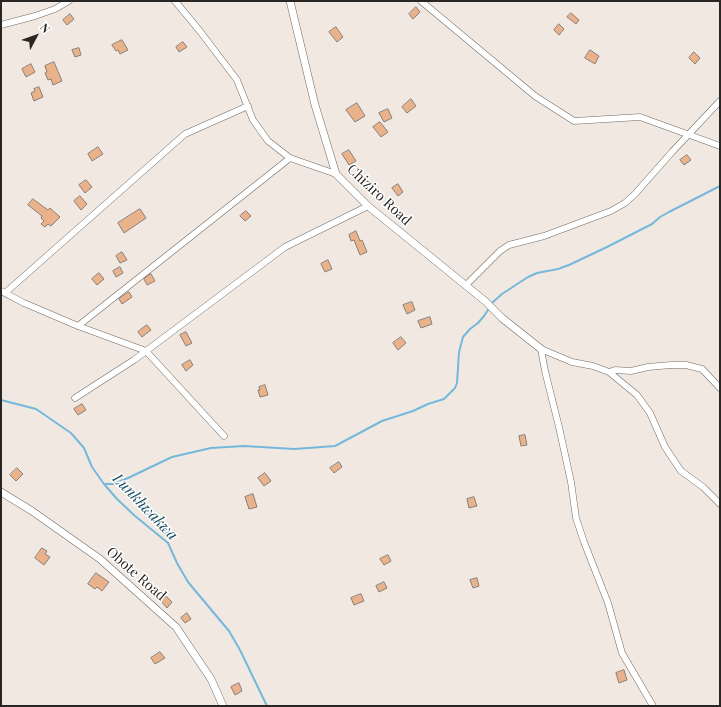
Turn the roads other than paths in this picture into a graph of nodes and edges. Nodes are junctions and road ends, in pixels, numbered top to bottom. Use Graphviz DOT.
graph roads {
  1 [pos="69,1"];
  2 [pos="175,1"];
  3 [pos="290,1"];
  4 [pos="421,1"];
  5 [pos="1,25"];
  6 [pos="720,101"];
  7 [pos="248,106"];
  8 [pos="688,134"];
  9 [pos="720,146"];
  10 [pos="290,158"];
  11 [pos="336,174"];
  12 [pos="368,206"];
  13 [pos="466,285"];
  14 [pos="3,292"];
  15 [pos="78,326"];
  16 [pos="541,349"];
  17 [pos="146,351"];
  18 [pos="609,372"];
  19 [pos="720,388"];
  20 [pos="75,398"];
  21 [pos="224,436"];
  22 [pos="1,492"];
  23 [pos="720,504"];
  24 [pos="223,706"];
  25 [pos="653,706"];
  1 -- 5 [label="street"];
  2 -- 7 [label="street"];
  3 -- 11 [label="street, Chiziro Road"];
  4 -- 8 [label="street"];
  6 -- 8 [label="street"];
  7 -- 10 [label="street"];
  7 -- 14 [label="street"];
  8 -- 9 [label="street"];
  8 -- 13 [label="street"];
  10 -- 11 [label="street"];
  10 -- 15 [label="street"];
  11 -- 12 [label="street, Chiziro Road"];
  12 -- 13 [label="street, Chiziro Road"];
  12 -- 17 [label="street"];
  13 -- 16 [label="street, Chiziro Road"];
  14 -- 15 [label="street"];
  15 -- 17 [label="street"];
  16 -- 18 [label="street"];
  16 -- 25 [label="street"];
  17 -- 20 [label="street"];
  17 -- 21 [label="street"];
  18 -- 19 [label="street"];
  18 -- 23 [label="street"];
  22 -- 24 [label="street, Obote Road"];
}
